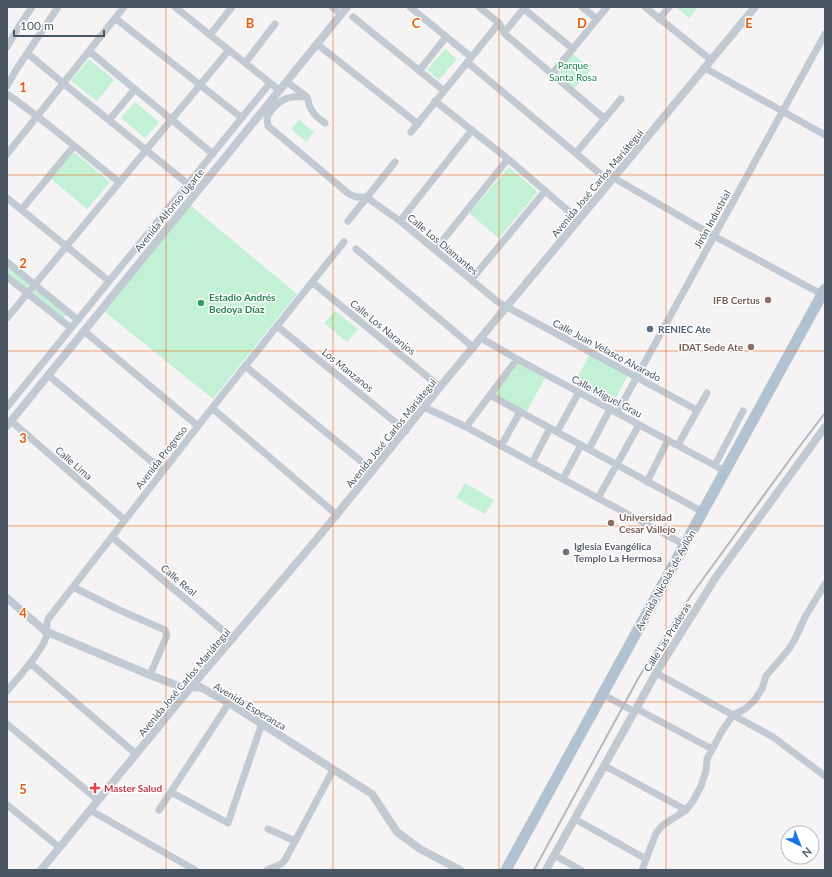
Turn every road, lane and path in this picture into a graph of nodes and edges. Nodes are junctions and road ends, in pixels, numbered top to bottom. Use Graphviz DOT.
graph roads {
  1 [pos="32,7"];
  2 [pos="58,7"];
  3 [pos="124,7"];
  4 [pos="175,7"];
  5 [pos="232,7"];
  6 [pos="332,7"];
  7 [pos="347,7"];
  8 [pos="410,7"];
  9 [pos="480,7"];
  10 [pos="582,7"];
  11 [pos="608,7"];
  12 [pos="645,7"];
  13 [pos="669,7"];
  14 [pos="755,7"];
  15 [pos="525,8"];
  16 [pos="341,14"];
  17 [pos="353,17"];
  18 [pos="115,18"];
  19 [pos="597,19"];
  20 [pos="659,19"];
  21 [pos="498,23"];
  22 [pos="275,24"];
  23 [pos="504,33"];
  24 [pos="210,34"];
  25 [pos="825,34"];
  26 [pos="446,37"];
  27 [pos="317,44"];
  28 [pos="7,47"];
  29 [pos="573,49"];
  30 [pos="229,50"];
  31 [pos="89,51"];
  32 [pos="27,53"];
  33 [pos="469,59"];
  34 [pos="711,60"];
  35 [pos="245,63"];
  36 [pos="705,68"];
  37 [pos="419,71"];
  38 [pos="552,74"];
  39 [pos="287,82"];
  40 [pos="63,83"];
  41 [pos="270,83"];
  42 [pos="200,85"];
  43 [pos="7,86"];
  44 [pos="135,89"];
  45 [pos="280,90"];
  46 [pos="444,90"];
  47 [pos="7,94"];
  48 [pos="307,97"];
  49 [pos="621,99"];
  50 [pos="435,101"];
  51 [pos="782,111"];
  52 [pos="38,116"];
  53 [pos="242,118"];
  54 [pos="605,119"];
  55 [pos="109,120"];
  56 [pos="170,120"];
  57 [pos="325,123"];
  58 [pos="418,124"];
  59 [pos="472,130"];
  60 [pos="411,132"];
  61 [pos="825,135"];
  62 [pos="74,146"];
  63 [pos="146,150"];
  64 [pos="576,152"];
  65 [pos="7,154"];
  66 [pos="213,154"];
  67 [pos="508,159"];
  68 [pos="395,162"];
  69 [pos="612,180"];
  70 [pos="119,182"];
  71 [pos="188,184"];
  72 [pos="545,191"];
  73 [pos="366,197"];
  74 [pos="7,198"];
  75 [pos="22,210"];
  76 [pos="579,220"];
  77 [pos="348,221"];
  78 [pos="400,221"];
  79 [pos="714,236"];
  80 [pos="344,242"];
  81 [pos="66,246"];
  82 [pos="356,249"];
  83 [pos="436,250"];
  84 [pos="7,262"];
  85 [pos="7,277"];
  86 [pos="471,280"];
  87 [pos="109,281"];
  88 [pos="312,282"];
  89 [pos="34,285"];
  90 [pos="27,293"];
  91 [pos="824,295"];
  92 [pos="507,307"];
  93 [pos="7,318"];
  94 [pos="78,320"];
  95 [pos="278,326"];
  96 [pos="70,328"];
  97 [pos="84,331"];
  98 [pos="481,338"];
  99 [pos="473,347"];
  100 [pos="518,360"];
  101 [pos="245,366"];
  102 [pos="48,375"];
  103 [pos="637,377"];
  104 [pos="440,387"];
  105 [pos="579,392"];
  106 [pos="706,393"];
  107 [pos="490,395"];
  108 [pos="7,405"];
  109 [pos="424,407"];
  110 [pos="212,408"];
  111 [pos="610,409"];
  112 [pos="697,410"];
  113 [pos="744,411"];
  114 [pos="520,412"];
  115 [pos="617,413"];
  116 [pos="9,423"];
  117 [pos="639,425"];
  118 [pos="198,426"];
  119 [pos="466,427"];
  120 [pos="825,427"];
  121 [pos="550,428"];
  122 [pos="406,431"];
  123 [pos="557,432"];
  124 [pos="668,440"];
  125 [pos="582,445"];
  126 [pos="501,446"];
  127 [pos="678,446"];
  128 [pos="589,449"];
  129 [pos="532,463"];
  130 [pos="617,465"];
  131 [pos="715,465"];
  132 [pos="163,471"];
  133 [pos="373,471"];
  134 [pos="725,471"];
  135 [pos="563,479"];
  136 [pos="648,482"];
  137 [pos="598,498"];
  138 [pos="703,512"];
  139 [pos="337,515"];
  140 [pos="125,520"];
  141 [pos="112,537"];
  142 [pos="685,545"];
  143 [pos="825,584"];
  144 [pos="73,587"];
  145 [pos="7,598"];
  146 [pos="46,631"];
  147 [pos="233,639"];
  148 [pos="30,663"];
  149 [pos="656,673"];
  150 [pos="150,675"];
  151 [pos="192,687"];
  152 [pos="7,691"];
  153 [pos="605,696"];
  154 [pos="229,703"];
  155 [pos="636,711"];
  156 [pos="733,715"];
  157 [pos="7,724"];
  158 [pos="262,724"];
  159 [pos="712,749"];
  160 [pos="136,754"];
  161 [pos="605,766"];
  162 [pos="334,770"];
  163 [pos="825,776"];
  164 [pos="171,792"];
  165 [pos="98,800"];
  166 [pos="7,805"];
  167 [pos="90,810"];
  168 [pos="159,810"];
  169 [pos="686,810"];
  170 [pos="539,817"];
  171 [pos="575,819"];
  172 [pos="268,829"];
  173 [pos="295,841"];
  174 [pos="59,847"];
  175 [pos="554,855"];
  176 [pos="646,859"];
  177 [pos="42,870"];
  178 [pos="195,870"];
  179 [pos="267,870"];
  180 [pos="460,870"];
  181 [pos="506,870"];
  182 [pos="514,870"];
  183 [pos="546,870"];
  184 [pos="581,870"];
  185 [pos="642,870"];
  1 -- 28 [label="street"];
  2 -- 32 [label="street"];
  3 -- 18 [label="street"];
  4 -- 24 [label="street"];
  5 -- 24 [label="street"];
  6 -- 16 [label="street"];
  7 -- 16 [label="street, Avenida Alfonso Ugarte"];
  8 -- 26 [label="street"];
  9 -- 21 [label="street"];
  10 -- 19 [label="street"];
  11 -- 19 [label="street"];
  12 -- 20 [label="street"];
  13 -- 20 [label="street"];
  14 -- 34 [label="street, Avenida José Carlos Mariátegui"];
  15 -- 23 [label="street"];
  15 -- 29 [label="street"];
  16 -- 27 [label="street, Avenida Alfonso Ugarte"];
  17 -- 37 [label="street"];
  18 -- 31 [label="street"];
  18 -- 42 [label="street"];
  19 -- 29 [label="street"];
  20 -- 34 [label="street"];
  21 -- 23 [label="street"];
  21 -- 33 [label="street"];
  22 -- 35 [label="street"];
  23 -- 38 [label="street"];
  24 -- 30 [label="street"];
  25 -- 51 [label="street, Jirón Industrial"];
  26 -- 33 [label="street"];
  26 -- 37 [label="street"];
  27 -- 39 [label="street, Avenida Alfonso Ugarte"];
  27 -- 58 [label="street"];
  29 -- 38 [label="street"];
  30 -- 35 [label="street"];
  30 -- 42 [label="street"];
  31 -- 40 [label="street"];
  31 -- 44 [label="street"];
  32 -- 40 [label="street"];
  32 -- 43 [label="street"];
  33 -- 46 [label="street"];
  33 -- 64 [label="street"];
  34 -- 36 [label="street, Avenida José Carlos Mariátegui"];
  35 -- 41 [label="street"];
  36 -- 51 [label="street"];
  36 -- 69 [label="street, Avenida José Carlos Mariátegui"];
  37 -- 46 [label="street"];
  38 -- 54 [label="street"];
  39 -- 45 [label="street, Avenida Alfonso Ugarte"];
  39 -- 48 [label="street"];
  40 -- 52 [label="street"];
  40 -- 55 [label="street"];
  41 -- 45 [label="street"];
  41 -- 53 [label="street, Avenida Alfonso Ugarte"];
  42 -- 53 [label="street"];
  42 -- 56 [label="street"];
  44 -- 55 [label="street"];
  44 -- 56 [label="street"];
  45 -- 97 [label="street, Avenida Alfonso Ugarte"];
  46 -- 50 [label="street"];
  47 -- 52 [label="street"];
  48 -- 57 [label="street"];
  48 -- 73 [label="street"];
  49 -- 54 [label="street"];
  50 -- 58 [label="street"];
  50 -- 59 [label="street"];
  51 -- 61 [label="street"];
  51 -- 79 [label="street, Jirón Industrial"];
  52 -- 62 [label="street"];
  52 -- 65 [label="street"];
  53 -- 66 [label="street, Avenida Alfonso Ugarte"];
  54 -- 64 [label="street"];
  55 -- 63 [label="street"];
  56 -- 63 [label="street"];
  56 -- 66 [label="street"];
  58 -- 60 [label="street"];
  59 -- 67 [label="street"];
  59 -- 78 [label="street"];
  62 -- 70 [label="street"];
  62 -- 75 [label="street"];
  63 -- 70 [label="street"];
  63 -- 71 [label="street"];
  64 -- 69 [label="street"];
  66 -- 71 [label="street, Avenida Alfonso Ugarte"];
  67 -- 72 [label="street"];
  67 -- 83 [label="street"];
  68 -- 73 [label="street"];
  69 -- 76 [label="street, Avenida José Carlos Mariátegui"];
  69 -- 79 [label="street"];
  70 -- 81 [label="street"];
  71 -- 87 [label="street, Avenida Alfonso Ugarte"];
  72 -- 76 [label="street"];
  72 -- 86 [label="street"];
  73 -- 77 [label="street"];
  73 -- 78 [label="street, Calle Los Diamantes"];
  74 -- 75 [label="street"];
  75 -- 81 [label="street"];
  76 -- 92 [label="street, Avenida José Carlos Mariátegui"];
  78 -- 83 [label="street, Calle Los Diamantes"];
  79 -- 91 [label="street"];
  79 -- 103 [label="street, Jirón Industrial"];
  80 -- 88 [label="street, Avenida Progreso"];
  81 -- 87 [label="street"];
  81 -- 89 [label="street"];
  82 -- 99 [label="street"];
  83 -- 86 [label="street, Calle Los Diamantes"];
  84 -- 89 [label="street"];
  85 -- 90 [label="street"];
  86 -- 92 [label="street, Calle Los Diamantes"];
  87 -- 94 [label="street, Avenida Alfonso Ugarte"];
  88 -- 95 [label="street, Avenida Progreso"];
  88 -- 104 [label="street, Calle Los Naranjos"];
  89 -- 90 [label="street"];
  89 -- 94 [label="street"];
  90 -- 93 [label="street"];
  90 -- 96 [label="street"];
  91 -- 134 [label="main road, Avenida Nicolás de Ayllón"];
  91 -- 153 [label="main road, Avenida Nicolás de Ayllón"];
  92 -- 98 [label="street, Avenida José Carlos Mariátegui"];
  92 -- 103 [label="street, Calle Juan Velasco Alvarado"];
  94 -- 96 [label="street, Avenida Alfonso Ugarte"];
  95 -- 101 [label="street, Avenida Progreso"];
  95 -- 122 [label="street, Los Manzanos"];
  96 -- 108 [label="street, Avenida Alfonso Ugarte"];
  97 -- 102 [label="street, Avenida Alfonso Ugarte"];
  97 -- 118 [label="street"];
  98 -- 99 [label="street, Avenida José Carlos Mariátegui"];
  98 -- 100 [label="street, Calle Miguel Grau"];
  99 -- 104 [label="street, Avenida José Carlos Mariátegui"];
  100 -- 105 [label="street, Calle Miguel Grau"];
  100 -- 107 [label="street"];
  101 -- 110 [label="street, Avenida Progreso"];
  101 -- 133 [label="street"];
  102 -- 116 [label="street, Avenida Alfonso Ugarte"];
  102 -- 132 [label="street"];
  103 -- 112 [label="street, Calle Juan Velasco Alvarado"];
  103 -- 115 [label="street, Jirón Industrial"];
  104 -- 109 [label="street, Avenida José Carlos Mariátegui"];
  105 -- 111 [label="street, Calle Miguel Grau"];
  105 -- 123 [label="street"];
  106 -- 112 [label="street"];
  107 -- 114 [label="street"];
  107 -- 119 [label="street"];
  109 -- 119 [label="street"];
  109 -- 122 [label="street, Avenida José Carlos Mariátegui"];
  110 -- 118 [label="street, Avenida Progreso"];
  110 -- 139 [label="street"];
  111 -- 115 [label="street, Calle Miguel Grau"];
  111 -- 128 [label="street"];
  112 -- 127 [label="street"];
  113 -- 131 [label="street"];
  114 -- 121 [label="street"];
  114 -- 126 [label="street"];
  115 -- 117 [label="street, Calle Miguel Grau"];
  116 -- 140 [label="street, Calle Lima"];
  117 -- 124 [label="street, Calle Miguel Grau"];
  117 -- 130 [label="street"];
  118 -- 132 [label="street, Avenida Progreso"];
  119 -- 126 [label="street"];
  120 -- 149 [label="street, Calle Las Praderas"];
  121 -- 123 [label="street"];
  121 -- 129 [label="street"];
  122 -- 133 [label="street, Avenida José Carlos Mariátegui"];
  123 -- 125 [label="street"];
  124 -- 127 [label="street, Calle Miguel Grau"];
  124 -- 136 [label="street"];
  125 -- 128 [label="street"];
  125 -- 135 [label="street"];
  126 -- 129 [label="street"];
  127 -- 131 [label="street, Calle Miguel Grau"];
  128 -- 130 [label="street"];
  129 -- 135 [label="street"];
  130 -- 136 [label="street"];
  130 -- 137 [label="street"];
  131 -- 134 [label="street, Calle Miguel Grau"];
  132 -- 140 [label="street, Avenida Progreso"];
  133 -- 139 [label="street, Avenida José Carlos Mariátegui"];
  134 -- 138 [label="main road, Avenida Nicolás de Ayllón"];
  135 -- 137 [label="street"];
  136 -- 138 [label="street"];
  137 -- 142 [label="street"];
  138 -- 142 [label="main road, Avenida Nicolás de Ayllón"];
  139 -- 147 [label="street, Avenida José Carlos Mariátegui"];
  140 -- 141 [label="street, Avenida Progreso"];
  141 -- 144 [label="street, Avenida Progreso"];
  141 -- 147 [label="street, Calle Real"];
  142 -- 153 [label="main road, Avenida Nicolás de Ayllón"];
  143 -- 156 [label="street"];
  144 -- 146 [label="street, Avenida Progreso"];
  144 -- 150 [label="street"];
  145 -- 146 [label="street, Avenida Esperanza"];
  146 -- 148 [label="street, Avenida Progreso"];
  146 -- 150 [label="street, Avenida Esperanza"];
  147 -- 151 [label="street, Avenida José Carlos Mariátegui"];
  148 -- 152 [label="street, Avenida Progreso"];
  148 -- 160 [label="street"];
  149 -- 155 [label="street, Calle Las Praderas"];
  149 -- 156 [label="street"];
  150 -- 151 [label="street, Avenida Esperanza"];
  151 -- 154 [label="street, Avenida Esperanza"];
  151 -- 160 [label="street, Avenida José Carlos Mariátegui"];
  153 -- 155 [label="street"];
  153 -- 170 [label="main road, Avenida Nicolás de Ayllón"];
  154 -- 158 [label="street, Avenida Esperanza"];
  154 -- 164 [label="street"];
  155 -- 159 [label="street"];
  155 -- 161 [label="street, Calle Las Praderas"];
  156 -- 159 [label="street"];
  156 -- 163 [label="street"];
  157 -- 165 [label="street"];
  158 -- 162 [label="street, Avenida Esperanza"];
  158 -- 164 [label="street"];
  159 -- 169 [label="street"];
  160 -- 165 [label="street, Avenida José Carlos Mariátegui"];
  161 -- 169 [label="street"];
  161 -- 171 [label="street, Calle Las Praderas"];
  162 -- 173 [label="street"];
  162 -- 180 [label="street, Avenida Esperanza"];
  164 -- 168 [label="street"];
  165 -- 167 [label="street, Avenida José Carlos Mariátegui"];
  166 -- 174 [label="street"];
  167 -- 174 [label="street, Avenida José Carlos Mariátegui"];
  167 -- 178 [label="street"];
  169 -- 176 [label="street"];
  170 -- 181 [label="main road, Avenida Nicolás de Ayllón"];
  170 -- 182 [label="main road, Avenida Nicolás de Ayllón"];
  171 -- 175 [label="street, Calle Las Praderas"];
  171 -- 176 [label="street"];
  172 -- 173 [label="street"];
  173 -- 179 [label="street"];
  174 -- 177 [label="street, Avenida José Carlos Mariátegui"];
  175 -- 183 [label="street, Calle Las Praderas"];
  175 -- 184 [label="street"];
  176 -- 185 [label="street"];
}
